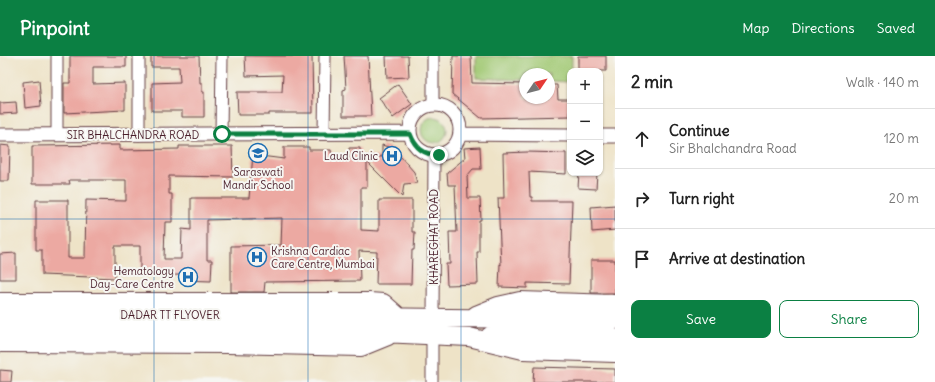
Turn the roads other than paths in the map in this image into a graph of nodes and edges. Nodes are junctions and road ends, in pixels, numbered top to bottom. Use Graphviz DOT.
graph roads {
  1 [pos="57,56"];
  2 [pos="139,56"];
  3 [pos="222,56"];
  4 [pos="325,56"];
  5 [pos="433,56"];
  6 [pos="433,104"];
  7 [pos="139,134"];
  8 [pos="222,134"];
  9 [pos="324,134"];
  10 [pos="410,134"];
  11 [pos="460,134"];
  12 [pos="0,135"];
  13 [pos="57,135"];
  14 [pos="567,135"];
  15 [pos="603,136"];
  16 [pos="615,136"];
  17 [pos="434,155"];
  18 [pos="0,302"];
  19 [pos="615,304"];
  20 [pos="0,316"];
  21 [pos="400,318"];
  22 [pos="466,319"];
  23 [pos="615,320"];
  24 [pos="339,323"];
  25 [pos="522,326"];
  26 [pos="433,327"];
  27 [pos="0,330"];
  28 [pos="392,334"];
  29 [pos="469,337"];
  30 [pos="615,338"];
  31 [pos="0,343"];
  32 [pos="615,353"];
  33 [pos="432,382"];
  1 -- 13 [label="street"];
  2 -- 7 [label="street"];
  3 -- 8 [label="street"];
  4 -- 9 [label="street"];
  5 -- 6 [label="street"];
  6 -- 10 [label="street"];
  6 -- 11 [label="street"];
  7 -- 8 [label="street, SIR BHALCHANDRA ROAD"];
  7 -- 13 [label="street, SIR BHALCHANDRA ROAD"];
  8 -- 9 [label="street, SIR BHALCHANDRA ROAD"];
  9 -- 10 [label="street, SIR BHALCHANDRA ROAD"];
  10 -- 17 [label="street"];
  11 -- 14 [label="street"];
  11 -- 17 [label="street"];
  12 -- 13 [label="street, SIR BHALCHANDRA ROAD"];
  15 -- 16 [label="street"];
  17 -- 26 [label="street, KHAREGHAT ROAD"];
  18 -- 21 [label="highway"];
  19 -- 22 [label="highway"];
  20 -- 24 [label="highway, DADAR TT FLYOVER"];
  21 -- 24 [label="highway"];
  21 -- 26 [label="highway"];
  22 -- 25 [label="highway"];
  22 -- 26 [label="highway"];
  23 -- 25 [label="highway"];
  24 -- 27 [label="highway, DADAR TT FLYOVER"];
  24 -- 28 [label="highway"];
  25 -- 29 [label="highway"];
  25 -- 30 [label="highway"];
  26 -- 28 [label="highway"];
  26 -- 29 [label="highway"];
  26 -- 33 [label="street, KHAREGHAT ROAD"];
  28 -- 31 [label="highway"];
  29 -- 32 [label="highway"];
}
